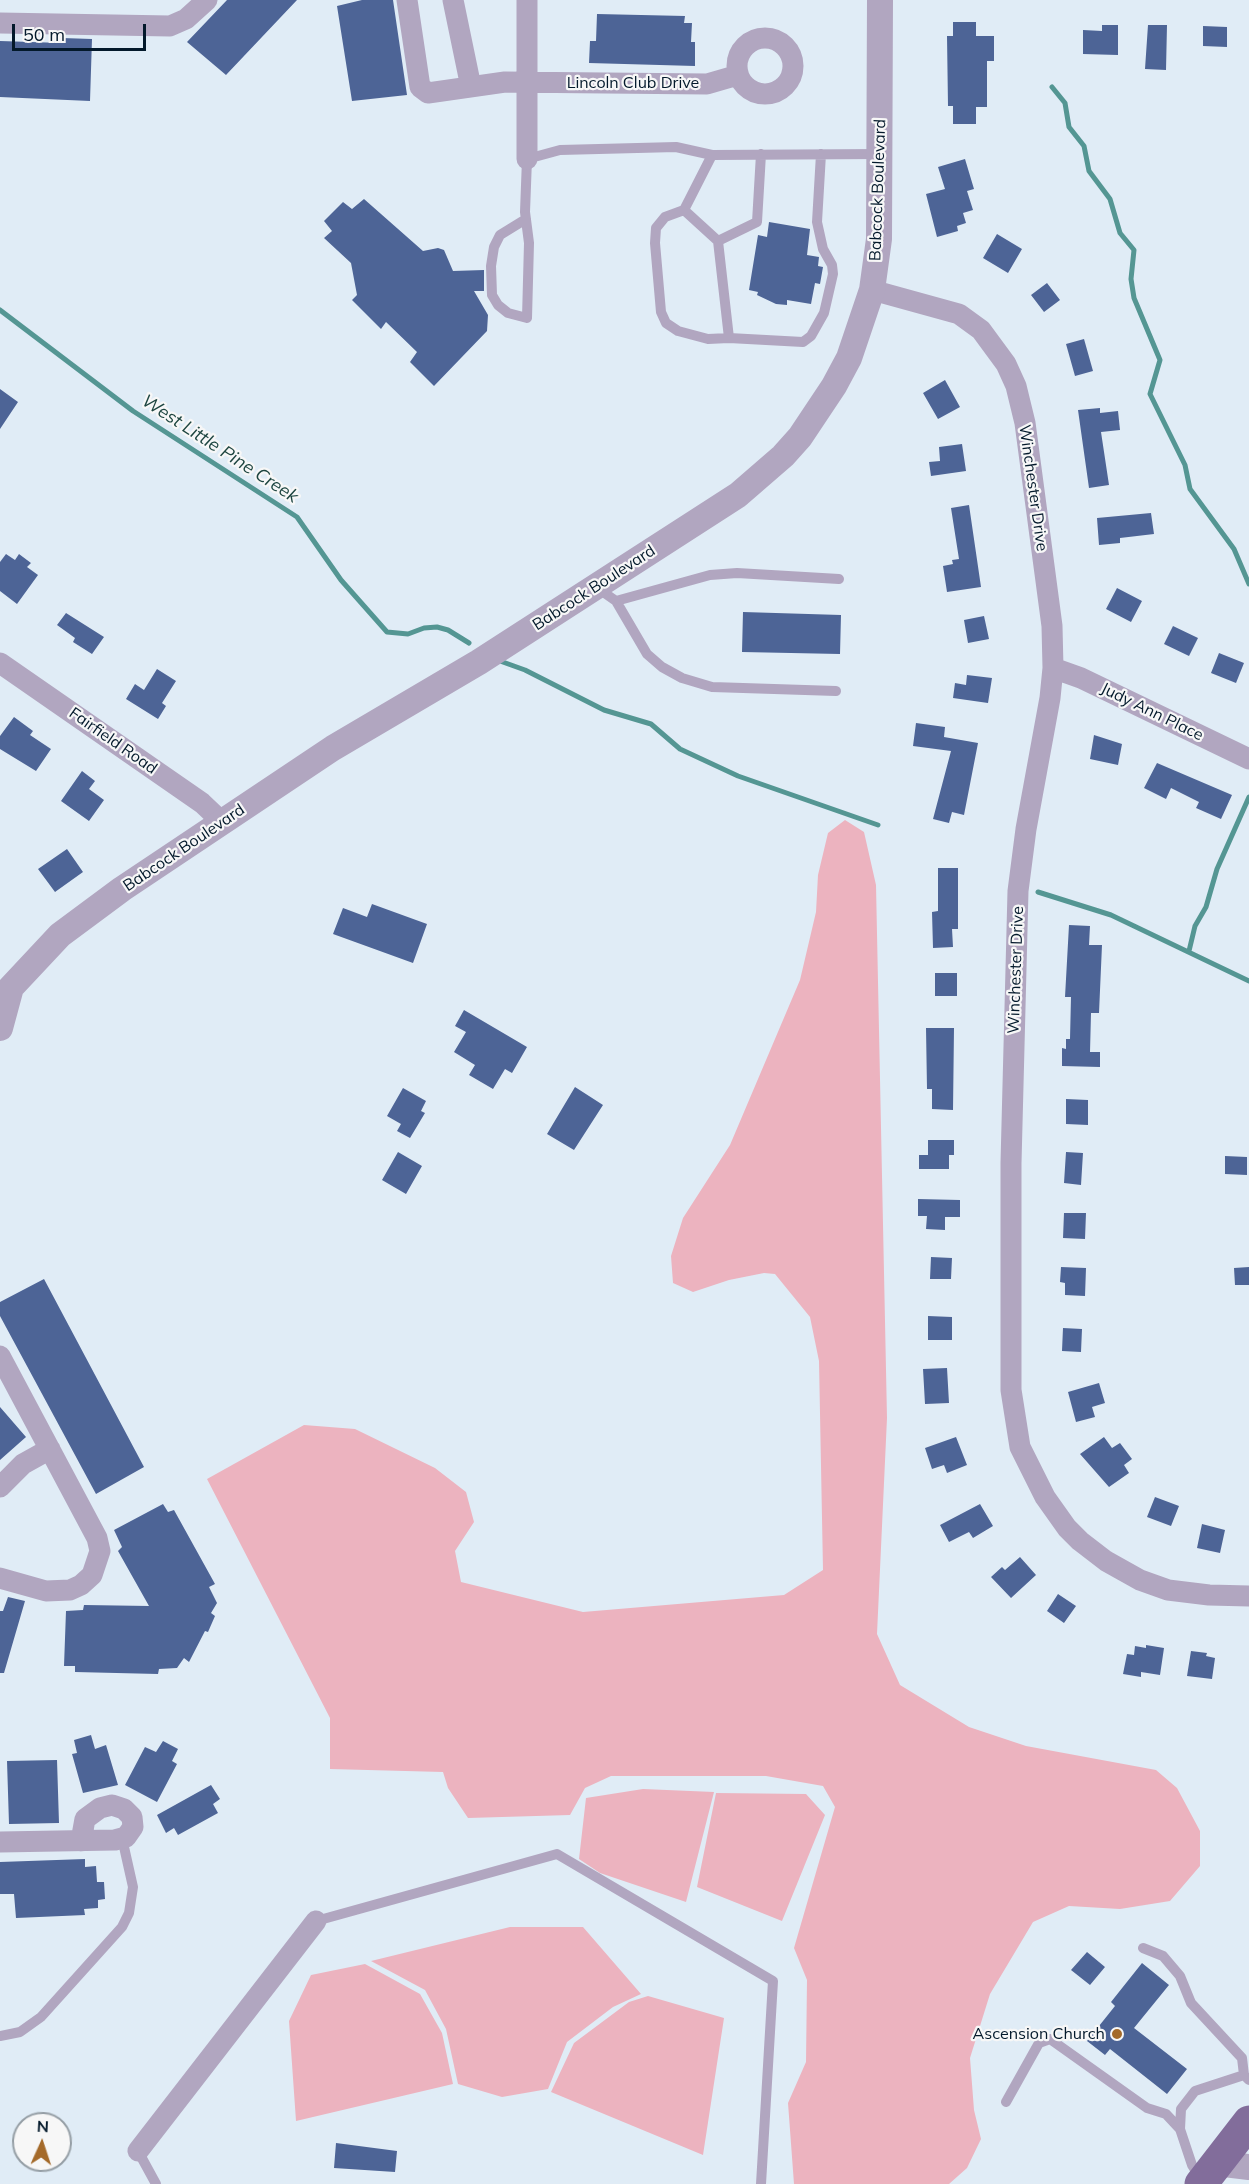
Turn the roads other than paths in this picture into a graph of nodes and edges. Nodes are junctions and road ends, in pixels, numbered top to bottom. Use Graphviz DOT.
graph roads {
  1 [pos="207,0"];
  2 [pos="407,0"];
  3 [pos="453,0"];
  4 [pos="528,0"];
  5 [pos="880,0"];
  6 [pos="0,23"];
  7 [pos="738,75"];
  8 [pos="527,83"];
  9 [pos="471,87"];
  10 [pos="760,154"];
  11 [pos="821,154"];
  12 [pos="880,154"];
  13 [pos="712,155"];
  14 [pos="527,159"];
  15 [pos="684,210"];
  16 [pos="526,219"];
  17 [pos="718,241"];
  18 [pos="872,290"];
  19 [pos="729,338"];
  20 [pos="839,579"];
  21 [pos="606,594"];
  22 [pos="0,663"];
  23 [pos="1053,668"];
  24 [pos="836,691"];
  25 [pos="1249,759"];
  26 [pos="222,822"];
  27 [pos="3,994"];
  28 [pos="0,1028"];
  29 [pos="0,1356"];
  30 [pos="50,1449"];
  31 [pos="0,1487"];
  32 [pos="0,1578"];
  33 [pos="1249,1596"];
  34 [pos="122,1838"];
  35 [pos="81,1841"];
  36 [pos="0,1842"];
  37 [pos="316,1921"];
  38 [pos="1143,1948"];
  39 [pos="0,2036"];
  40 [pos="1247,2077"];
  41 [pos="1006,2102"];
  42 [pos="1249,2122"];
  43 [pos="1180,2128"];
  44 [pos="138,2151"];
  45 [pos="1249,2167"];
  46 [pos="1207,2176"];
  47 [pos="156,2184"];
  48 [pos="761,2184"];
  1 -- 6 [label="street"];
  2 -- 9 [label="street, Lincoln Club Drive"];
  3 -- 9 [label="street"];
  4 -- 8 [label="street"];
  5 -- 12 [label="street, Babcock Boulevard"];
  7 -- 8 [label="street, Lincoln Club Drive"];
  8 -- 9 [label="street, Lincoln Club Drive"];
  8 -- 14 [label="street"];
  10 -- 11 [label="lane"];
  10 -- 13 [label="lane"];
  10 -- 17 [label="lane"];
  11 -- 12 [label="lane"];
  11 -- 19 [label="lane"];
  12 -- 18 [label="street, Babcock Boulevard"];
  13 -- 14 [label="lane"];
  13 -- 15 [label="lane"];
  14 -- 16 [label="lane"];
  15 -- 17 [label="lane"];
  15 -- 19 [label="lane"];
  16 -- 16 [label="lane"];
  17 -- 19 [label="lane"];
  18 -- 21 [label="street, Babcock Boulevard"];
  18 -- 23 [label="street, Winchester Drive"];
  20 -- 21 [label="lane"];
  21 -- 24 [label="lane"];
  21 -- 26 [label="street, Babcock Boulevard"];
  22 -- 26 [label="street, Fairfield Road"];
  23 -- 25 [label="street, Judy Ann Place"];
  23 -- 33 [label="street, Winchester Drive"];
  26 -- 27 [label="street, Babcock Boulevard"];
  27 -- 28 [label="street, Babcock Boulevard"];
  29 -- 30 [label="street"];
  30 -- 31 [label="street"];
  30 -- 32 [label="street"];
  34 -- 35 [label="street"];
  34 -- 35 [label="street"];
  34 -- 39 [label="lane"];
  35 -- 36 [label="street"];
  37 -- 44 [label="street"];
  37 -- 48 [label="lane"];
  38 -- 40 [label="lane"];
  40 -- 43 [label="lane"];
  41 -- 43 [label="lane"];
  42 -- 46 [label="main road"];
  43 -- 46 [label="lane"];
  44 -- 47 [label="lane"];
  45 -- 46 [label="street"];
}
